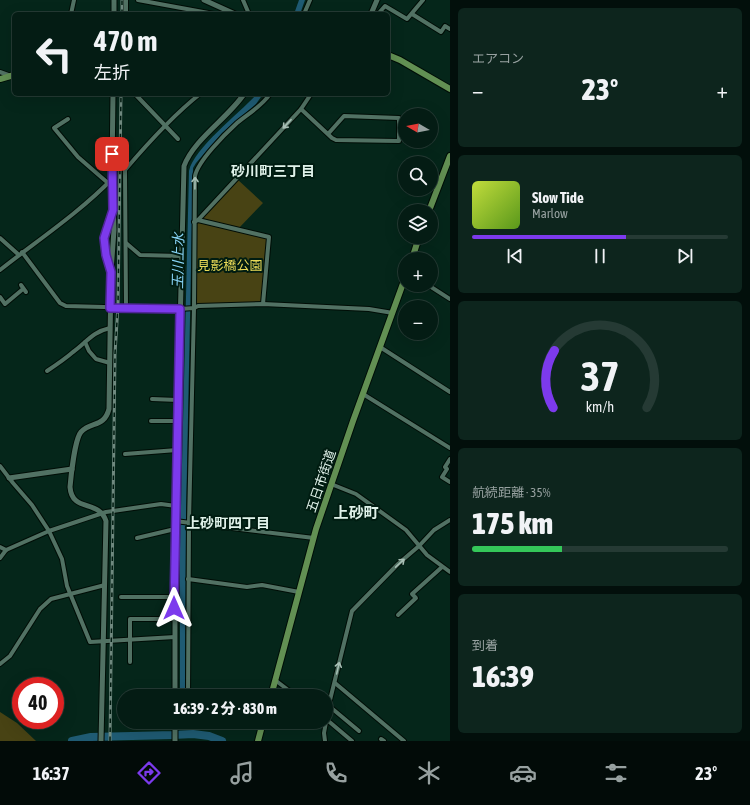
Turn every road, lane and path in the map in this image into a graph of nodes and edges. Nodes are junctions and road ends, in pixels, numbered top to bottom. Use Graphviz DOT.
graph roads {
  1 [pos="74,0"];
  2 [pos="114,0"];
  3 [pos="126,0"];
  4 [pos="138,0"];
  5 [pos="204,0"];
  6 [pos="243,0"];
  7 [pos="310,0"];
  8 [pos="377,0"];
  9 [pos="423,0"];
  10 [pos="72,12"];
  11 [pos="114,12"];
  12 [pos="126,12"];
  13 [pos="203,12"];
  14 [pos="231,12"];
  15 [pos="248,12"];
  16 [pos="305,12"];
  17 [pos="372,12"];
  18 [pos="380,12"];
  19 [pos="412,14"];
  20 [pos="450,29"];
  21 [pos="390,56"];
  22 [pos="0,72"];
  23 [pos="12,76"];
  24 [pos="12,76"];
  25 [pos="0,79"];
  26 [pos="450,89"];
  27 [pos="113,96"];
  28 [pos="137,96"];
  29 [pos="198,96"];
  30 [pos="243,96"];
  31 [pos="268,96"];
  32 [pos="310,96"];
  33 [pos="301,109"];
  34 [pos="68,119"];
  35 [pos="166,125"];
  36 [pos="328,134"];
  37 [pos="178,139"];
  38 [pos="450,156"];
  39 [pos="112,178"];
  40 [pos="108,183"];
  41 [pos="432,204"];
  42 [pos="113,210"];
  43 [pos="196,221"];
  44 [pos="0,238"];
  45 [pos="126,243"];
  46 [pos="21,254"];
  47 [pos="181,256"];
  48 [pos="0,270"];
  49 [pos="111,272"];
  50 [pos="23,289"];
  51 [pos="438,291"];
  52 [pos="400,292"];
  53 [pos="0,297"];
  54 [pos="450,299"];
  55 [pos="262,304"];
  56 [pos="110,308"];
  57 [pos="126,308"];
  58 [pos="181,308"];
  59 [pos="192,308"];
  60 [pos="393,313"];
  61 [pos="110,328"];
  62 [pos="85,342"];
  63 [pos="380,346"];
  64 [pos="110,362"];
  65 [pos="47,371"];
  66 [pos="450,392"];
  67 [pos="363,394"];
  68 [pos="152,399"];
  69 [pos="178,400"];
  70 [pos="151,421"];
  71 [pos="177,421"];
  72 [pos="450,448"];
  73 [pos="177,450"];
  74 [pos="125,454"];
  75 [pos="450,459"];
  76 [pos="0,466"];
  77 [pos="72,469"];
  78 [pos="9,478"];
  79 [pos="450,482"];
  80 [pos="331,484"];
  81 [pos="176,506"];
  82 [pos="103,514"];
  83 [pos="450,520"];
  84 [pos="177,521"];
  85 [pos="188,522"];
  86 [pos="175,529"];
  87 [pos="49,532"];
  88 [pos="137,538"];
  89 [pos="314,538"];
  90 [pos="419,546"];
  91 [pos="0,547"];
  92 [pos="6,550"];
  93 [pos="0,558"];
  94 [pos="442,567"];
  95 [pos="450,572"];
  96 [pos="188,579"];
  97 [pos="105,585"];
  98 [pos="299,592"];
  99 [pos="70,594"];
  100 [pos="121,597"];
  101 [pos="174,597"];
  102 [pos="398,615"];
  103 [pos="174,619"];
  104 [pos="175,637"];
  105 [pos="130,640"];
  106 [pos="104,642"];
  107 [pos="2,660"];
  108 [pos="130,662"];
  109 [pos="0,664"];
  110 [pos="275,680"];
  111 [pos="335,683"];
  112 [pos="175,689"];
  113 [pos="188,689"];
  114 [pos="273,689"];
  115 [pos="287,689"];
  116 [pos="333,691"];
  117 [pos="333,709"];
  118 [pos="333,726"];
  119 [pos="175,729"];
  120 [pos="262,729"];
  121 [pos="325,729"];
  122 [pos="359,731"];
  123 [pos="175,740"];
  124 [pos="101,741"];
  125 [pos="258,741"];
  126 [pos="325,741"];
  127 [pos="352,741"];
  128 [pos="404,741"];
  1 -- 10 [label="street"];
  2 -- 11 [label="street"];
  3 -- 12 [label="street"];
  4 -- 13 [label="street"];
  5 -- 14 [label="street"];
  6 -- 15 [label="street"];
  7 -- 16 [label="street"];
  8 -- 17 [label="street"];
  9 -- 19 [label="street"];
  18 -- 19 [label="street"];
  19 -- 20 [label="street"];
  21 -- 26 [label="main road"];
  22 -- 23 [label="street"];
  24 -- 25 [label="main road"];
  27 -- 39 [label="street"];
  28 -- 35 [label="street"];
  29 -- 35 [label="street"];
  30 -- 47 [label="street"];
  43 -- 31 [label="street, one-way"];
  32 -- 33 [label="street"];
  33 -- 36 [label="street"];
  33 -- 43 [label="street, one-way"];
  34 -- 40 [label="street"];
  35 -- 37 [label="street"];
  35 -- 45 [label="street"];
  36 -- 36 [label="street"];
  38 -- 41 [label="main road"];
  39 -- 40 [label="street"];
  39 -- 42 [label="street"];
  40 -- 46 [label="street"];
  42 -- 49 [label="street"];
  42 -- 49 [label="street"];
  43 -- 55 [label="street"];
  43 -- 59 [label="street"];
  44 -- 46 [label="street"];
  45 -- 47 [label="street"];
  45 -- 57 [label="street"];
  46 -- 48 [label="street"];
  46 -- 56 [label="street"];
  47 -- 58 [label="street"];
  49 -- 56 [label="street"];
  50 -- 53 [label="street"];
  51 -- 54 [label="street"];
  52 -- 60 [label="main road, 五日市街道"];
  55 -- 59 [label="street"];
  55 -- 60 [label="street"];
  56 -- 57 [label="street"];
  56 -- 61 [label="street"];
  57 -- 58 [label="street"];
  58 -- 59 [label="street"];
  58 -- 69 [label="street"];
  59 -- 85 [label="street"];
  60 -- 63 [label="main road, 五日市街道"];
  61 -- 62 [label="street"];
  61 -- 64 [label="street"];
  62 -- 64 [label="street"];
  62 -- 65 [label="street"];
  63 -- 66 [label="street"];
  63 -- 67 [label="main road, 五日市街道"];
  64 -- 77 [label="street"];
  67 -- 72 [label="street"];
  67 -- 80 [label="main road, 五日市街道"];
  68 -- 69 [label="street"];
  69 -- 71 [label="street"];
  70 -- 71 [label="street"];
  71 -- 73 [label="street"];
  73 -- 74 [label="street"];
  73 -- 81 [label="street"];
  75 -- 79 [label="street"];
  76 -- 78 [label="street"];
  77 -- 78 [label="street"];
  77 -- 82 [label="street"];
  78 -- 87 [label="street"];
  80 -- 89 [label="main road, 五日市街道"];
  80 -- 90 [label="street"];
  81 -- 82 [label="street"];
  81 -- 84 [label="street"];
  82 -- 87 [label="street"];
  82 -- 97 [label="street"];
  83 -- 90 [label="street"];
  84 -- 85 [label="street"];
  84 -- 86 [label="street"];
  85 -- 89 [label="street"];
  85 -- 96 [label="street"];
  86 -- 88 [label="street"];
  86 -- 101 [label="street"];
  87 -- 92 [label="street"];
  87 -- 99 [label="street"];
  89 -- 98 [label="main road, 五日市街道"];
  90 -- 94 [label="street"];
  111 -- 90 [label="street, one-way"];
  91 -- 92 [label="street"];
  92 -- 93 [label="street"];
  94 -- 95 [label="street"];
  94 -- 102 [label="street"];
  96 -- 98 [label="street"];
  96 -- 113 [label="street"];
  97 -- 99 [label="street"];
  97 -- 106 [label="street"];
  98 -- 110 [label="main road, 五日市街道"];
  99 -- 106 [label="street"];
  99 -- 107 [label="street"];
  100 -- 101 [label="street"];
  101 -- 103 [label="street"];
  103 -- 104 [label="street"];
  103 -- 105 [label="street"];
  104 -- 105 [label="street"];
  104 -- 112 [label="street"];
  105 -- 106 [label="street"];
  105 -- 108 [label="street"];
  106 -- 124 [label="street"];
  107 -- 109 [label="street"];
  110 -- 114 [label="main road, 五日市街道"];
  110 -- 115 [label="street"];
  111 -- 116 [label="street"];
  111 -- 128 [label="street"];
  117 -- 122 [label="street"];
  118 -- 127 [label="street"];
  119 -- 123 [label="street"];
  120 -- 125 [label="main road"];
  121 -- 126 [label="street"];
}
